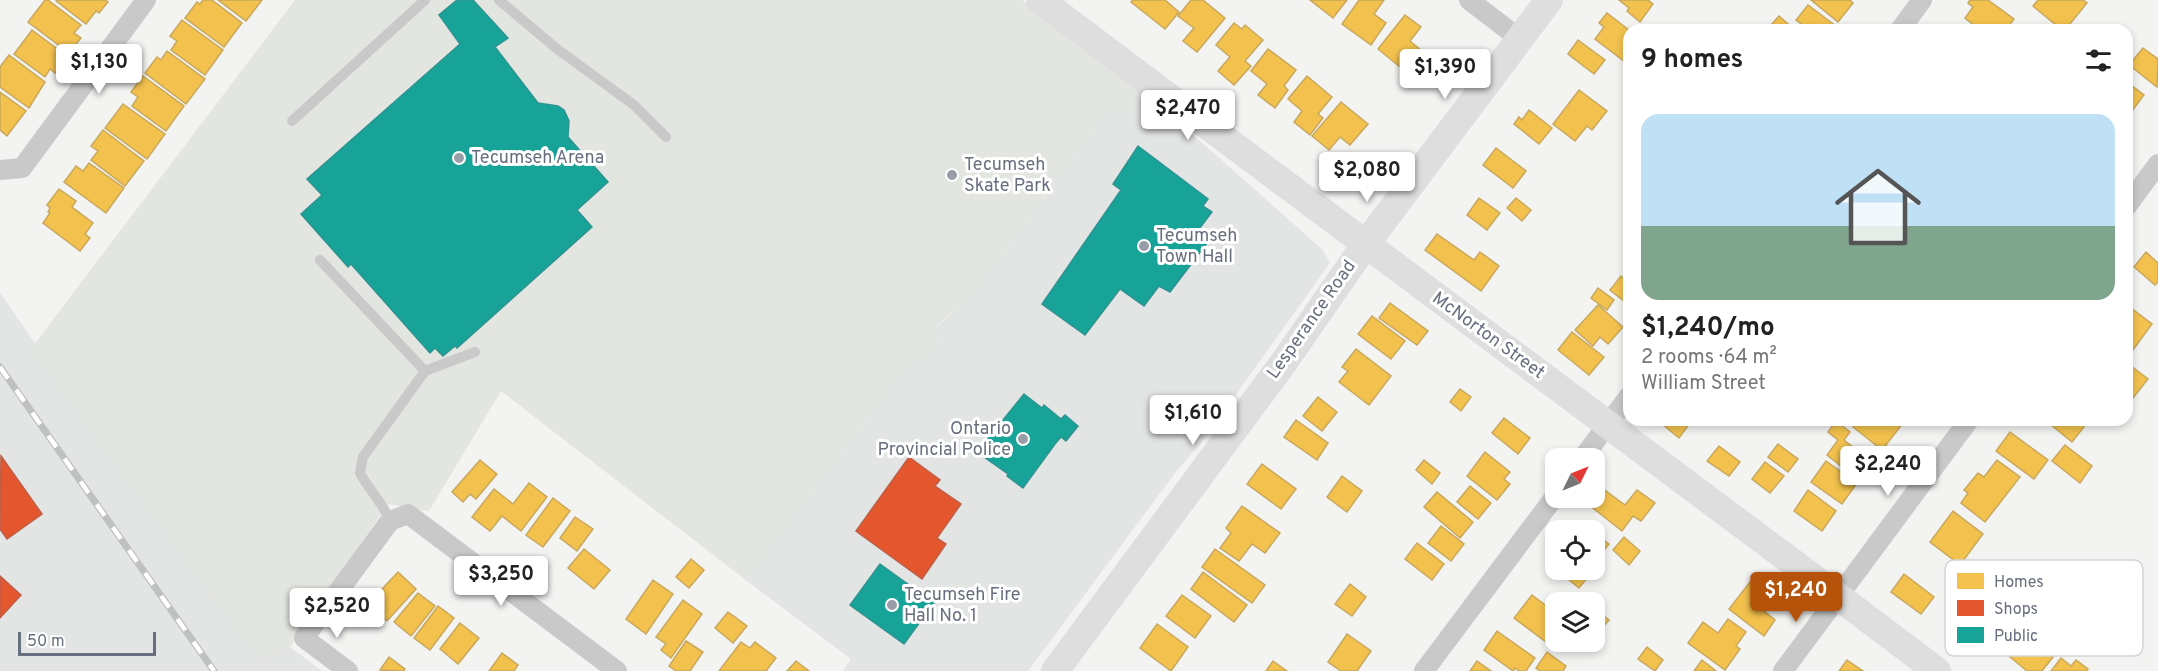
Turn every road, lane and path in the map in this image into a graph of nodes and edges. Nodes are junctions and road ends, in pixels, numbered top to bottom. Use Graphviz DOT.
graph roads {
  1 [pos="146,0"];
  2 [pos="425,0"];
  3 [pos="499,0"];
  4 [pos="1040,0"];
  5 [pos="1469,0"];
  6 [pos="1549,0"];
  7 [pos="1922,0"];
  8 [pos="1904,24"];
  9 [pos="1520,39"];
  10 [pos="292,121"];
  11 [pos="666,137"];
  12 [pos="2158,164"];
  13 [pos="0,170"];
  14 [pos="2133,198"];
  15 [pos="1365,245"];
  16 [pos="320,260"];
  17 [pos="475,352"];
  18 [pos="426,371"];
  19 [pos="1623,404"];
  20 [pos="1608,424"];
  21 [pos="1965,426"];
  22 [pos="1590,448"];
  23 [pos="1546,508"];
  24 [pos="399,518"];
  25 [pos="1838,596"];
  26 [pos="348,671"];
  27 [pos="617,671"];
  28 [pos="1055,671"];
  29 [pos="1424,671"];
  30 [pos="1783,671"];
  31 [pos="1937,671"];
  1 -- 13 [label="street"];
  2 -- 10 [label="lane"];
  3 -- 11 [label="lane"];
  4 -- 15 [label="street, McNorton Street"];
  5 -- 9 [label="street"];
  6 -- 9 [label="street, Lesperance Road"];
  7 -- 8 [label="street"];
  9 -- 15 [label="street, Lesperance Road"];
  12 -- 14 [label="street"];
  15 -- 20 [label="street, McNorton Street"];
  15 -- 28 [label="street, Lesperance Road"];
  16 -- 18 [label="lane"];
  17 -- 18 [label="lane"];
  18 -- 24 [label="lane"];
  19 -- 20 [label="street"];
  20 -- 22 [label="street"];
  20 -- 25 [label="street, McNorton Street"];
  21 -- 25 [label="street"];
  23 -- 29 [label="street"];
  24 -- 26 [label="street"];
  24 -- 27 [label="street"];
  25 -- 30 [label="street"];
  25 -- 31 [label="street, McNorton Street"];
}
